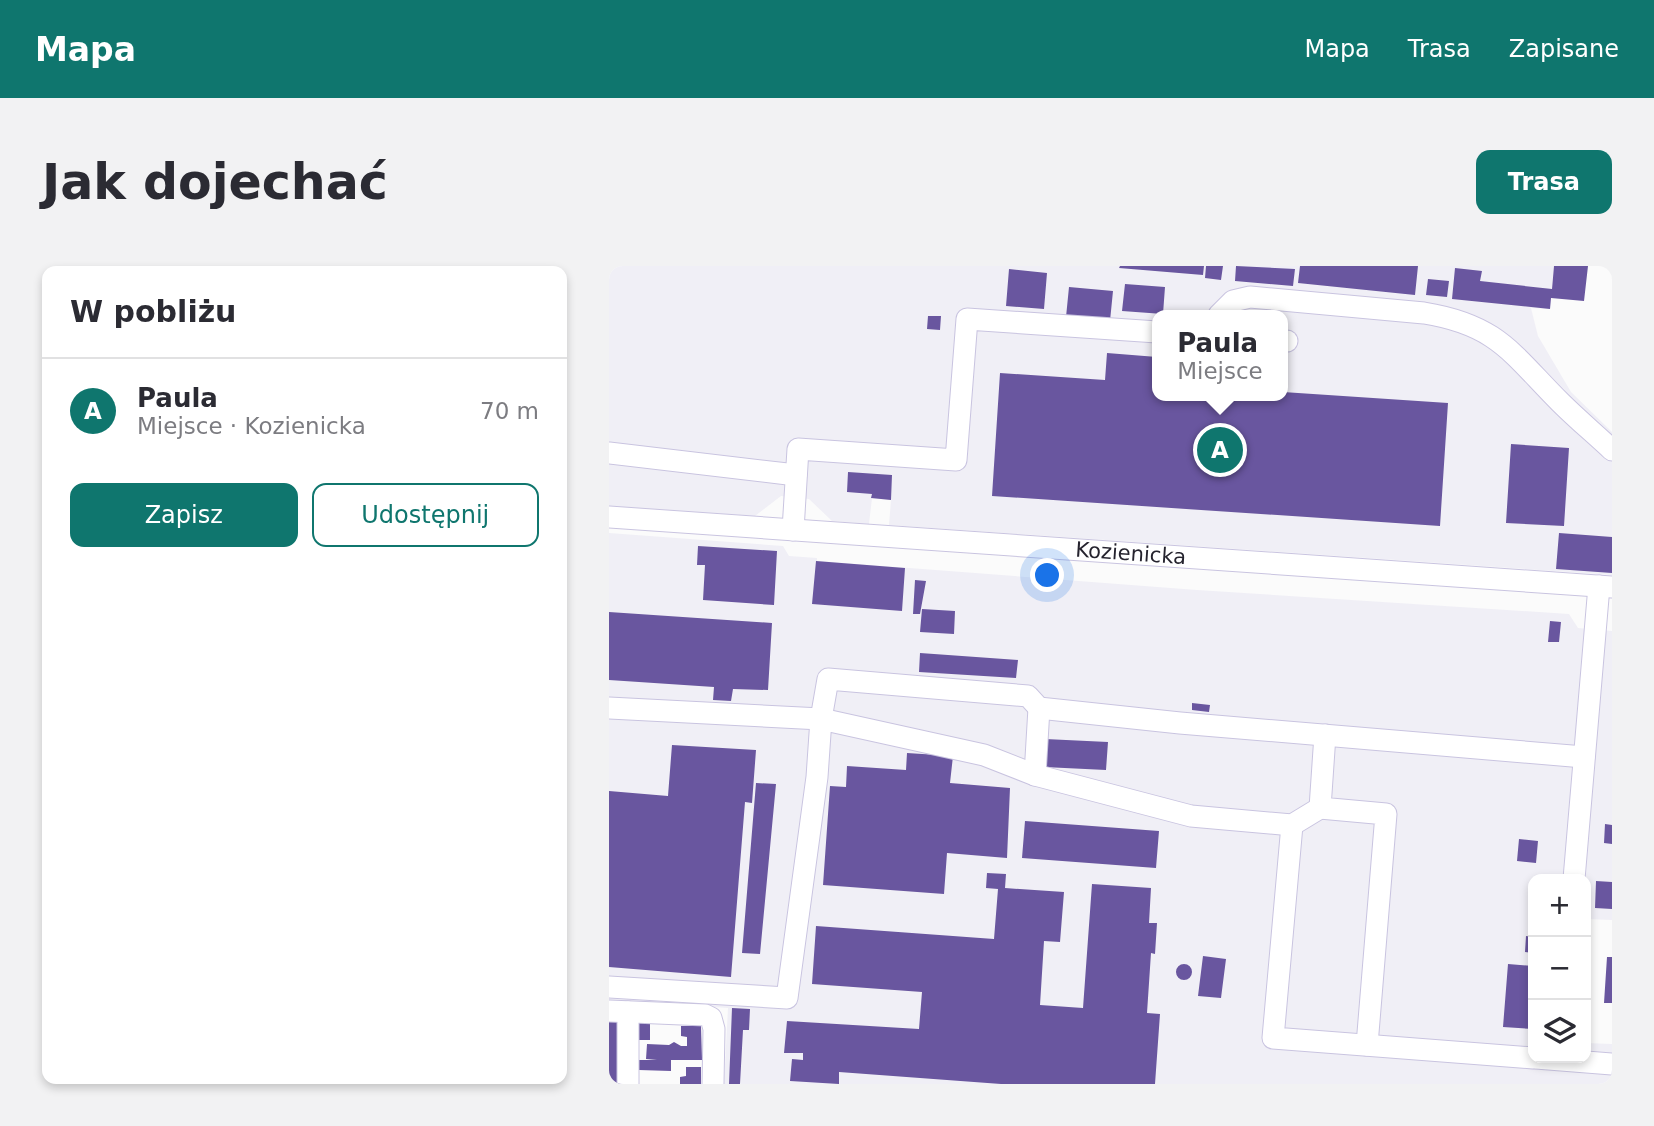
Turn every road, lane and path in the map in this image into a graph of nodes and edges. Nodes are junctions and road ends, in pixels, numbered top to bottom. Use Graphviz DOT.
graph roads {
  1 [pos="1224,310"];
  2 [pos="1152,332"];
  3 [pos="1612,450"];
  4 [pos="609,453"];
  5 [pos="796,475"];
  6 [pos="609,517"];
  7 [pos="793,530"];
  8 [pos="1606,587"];
  9 [pos="609,708"];
  10 [pos="1039,708"];
  11 [pos="821,719"];
  12 [pos="1325,735"];
  13 [pos="1584,757"];
  14 [pos="1035,775"];
  15 [pos="1319,808"];
  16 [pos="1292,825"];
  17 [pos="1574,874"];
  18 [pos="609,987"];
  19 [pos="619,1012"];
  20 [pos="1367,1045"];
  21 [pos="1528,1058"];
  22 [pos="1591,1062"];
  23 [pos="1612,1064"];
  24 [pos="628,1084"];
  25 [pos="713,1084"];
  1 -- 3 [label="street"];
  2 -- 5 [label="street"];
  4 -- 5 [label="street"];
  5 -- 7 [label="street"];
  6 -- 7 [label="street, Kozienicka"];
  7 -- 8 [label="street, Kozienicka"];
  8 -- 13 [label="street"];
  9 -- 11 [label="street"];
  10 -- 11 [label="street"];
  10 -- 12 [label="street"];
  10 -- 14 [label="street"];
  11 -- 14 [label="street"];
  11 -- 18 [label="street"];
  12 -- 13 [label="street"];
  12 -- 15 [label="street"];
  13 -- 17 [label="street"];
  14 -- 16 [label="street"];
  15 -- 16 [label="street"];
  15 -- 20 [label="street"];
  16 -- 20 [label="street"];
  19 -- 24 [label="street"];
  19 -- 25 [label="street"];
  20 -- 21 [label="street"];
  22 -- 23 [label="street"];
}
